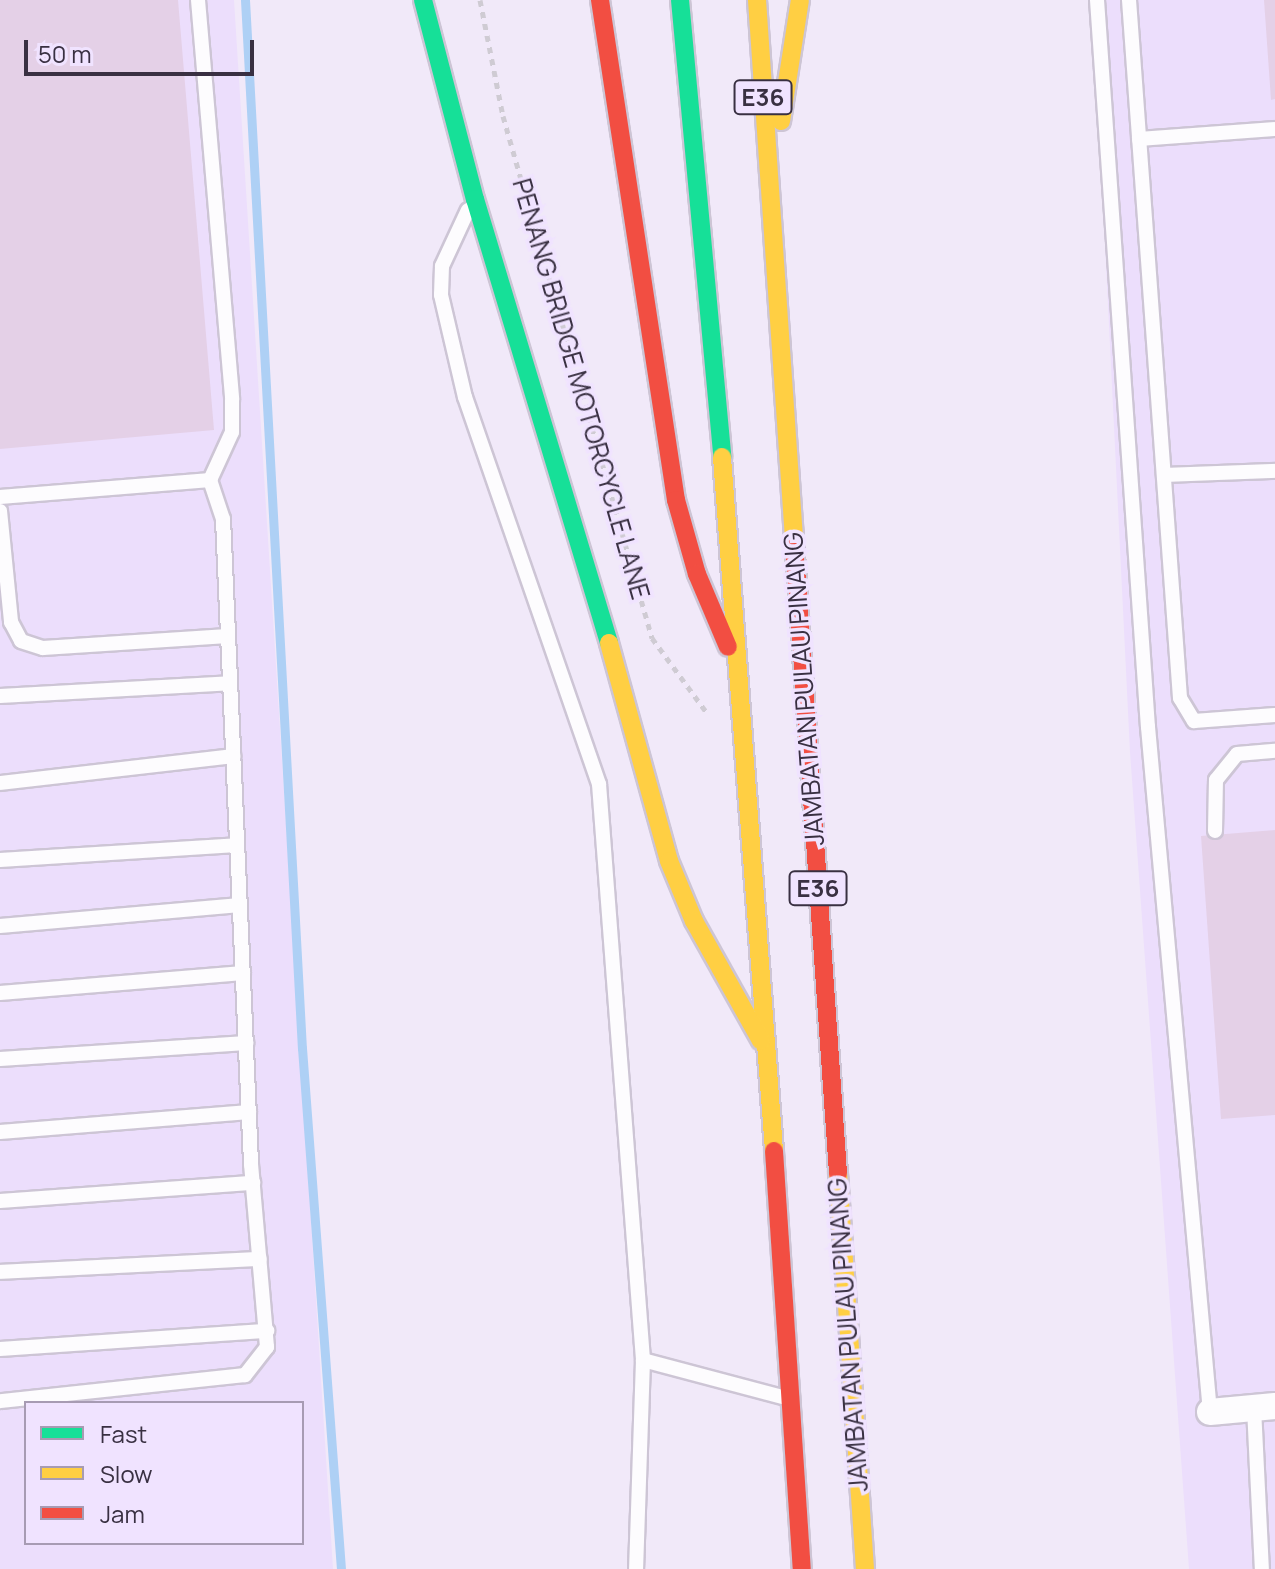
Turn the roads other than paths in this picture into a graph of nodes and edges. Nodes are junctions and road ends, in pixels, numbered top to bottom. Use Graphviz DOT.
graph roads {
  1 [pos="198,0"];
  2 [pos="423,0"];
  3 [pos="600,0"];
  4 [pos="680,0"];
  5 [pos="757,0"];
  6 [pos="800,0"];
  7 [pos="1097,0"];
  8 [pos="1129,0"];
  9 [pos="1275,129"];
  10 [pos="1139,139"];
  11 [pos="769,195"];
  12 [pos="475,199"];
  13 [pos="1275,471"];
  14 [pos="1164,475"];
  15 [pos="210,480"];
  16 [pos="0,497"];
  17 [pos="0,511"];
  18 [pos="228,636"];
  19 [pos="743,681"];
  20 [pos="230,683"];
  21 [pos="0,696"];
  22 [pos="1275,715"];
  23 [pos="1275,751"];
  24 [pos="233,756"];
  25 [pos="0,783"];
  26 [pos="1215,831"];
  27 [pos="237,845"];
  28 [pos="0,860"];
  29 [pos="240,905"];
  30 [pos="0,926"];
  31 [pos="243,973"];
  32 [pos="0,993"];
  33 [pos="246,1043"];
  34 [pos="768,1054"];
  35 [pos="0,1059"];
  36 [pos="249,1112"];
  37 [pos="0,1132"];
  38 [pos="253,1183"];
  39 [pos="0,1201"];
  40 [pos="260,1259"];
  41 [pos="0,1272"];
  42 [pos="267,1331"];
  43 [pos="0,1349"];
  44 [pos="643,1360"];
  45 [pos="790,1398"];
  46 [pos="0,1401"];
  47 [pos="1264,1407"];
  48 [pos="1210,1412"];
  49 [pos="636,1569"];
  50 [pos="802,1569"];
  51 [pos="865,1569"];
  52 [pos="1262,1569"];
  1 -- 15 [label="lane"];
  2 -- 12 [label="highway"];
  3 -- 19 [label="highway, E36"];
  4 -- 19 [label="highway, E36"];
  5 -- 11 [label="highway, JAMBATAN PULAU PINANG / E36"];
  6 -- 11 [label="highway"];
  7 -- 48 [label="lane"];
  8 -- 10 [label="lane"];
  9 -- 10 [label="lane"];
  10 -- 14 [label="lane"];
  11 -- 51 [label="highway, JAMBATAN PULAU PINANG / E36"];
  12 -- 34 [label="highway"];
  12 -- 44 [label="lane"];
  13 -- 14 [label="lane"];
  14 -- 22 [label="lane"];
  15 -- 16 [label="lane"];
  15 -- 18 [label="lane"];
  17 -- 18 [label="lane"];
  18 -- 20 [label="lane"];
  19 -- 34 [label="highway, E36"];
  20 -- 21 [label="lane"];
  20 -- 24 [label="lane"];
  23 -- 26 [label="lane"];
  24 -- 25 [label="lane"];
  24 -- 27 [label="lane"];
  27 -- 28 [label="lane"];
  27 -- 29 [label="lane"];
  29 -- 30 [label="lane"];
  29 -- 31 [label="lane"];
  31 -- 32 [label="lane"];
  31 -- 33 [label="lane"];
  33 -- 35 [label="lane"];
  33 -- 36 [label="lane"];
  34 -- 45 [label="highway, E36"];
  36 -- 37 [label="lane"];
  36 -- 38 [label="lane"];
  38 -- 39 [label="lane"];
  38 -- 40 [label="lane"];
  40 -- 41 [label="lane"];
  40 -- 42 [label="lane"];
  42 -- 43 [label="lane"];
  42 -- 46 [label="lane"];
  44 -- 45 [label="lane"];
  44 -- 49 [label="lane"];
  45 -- 50 [label="highway, E36"];
  47 -- 48 [label="street"];
  47 -- 52 [label="lane"];
}
